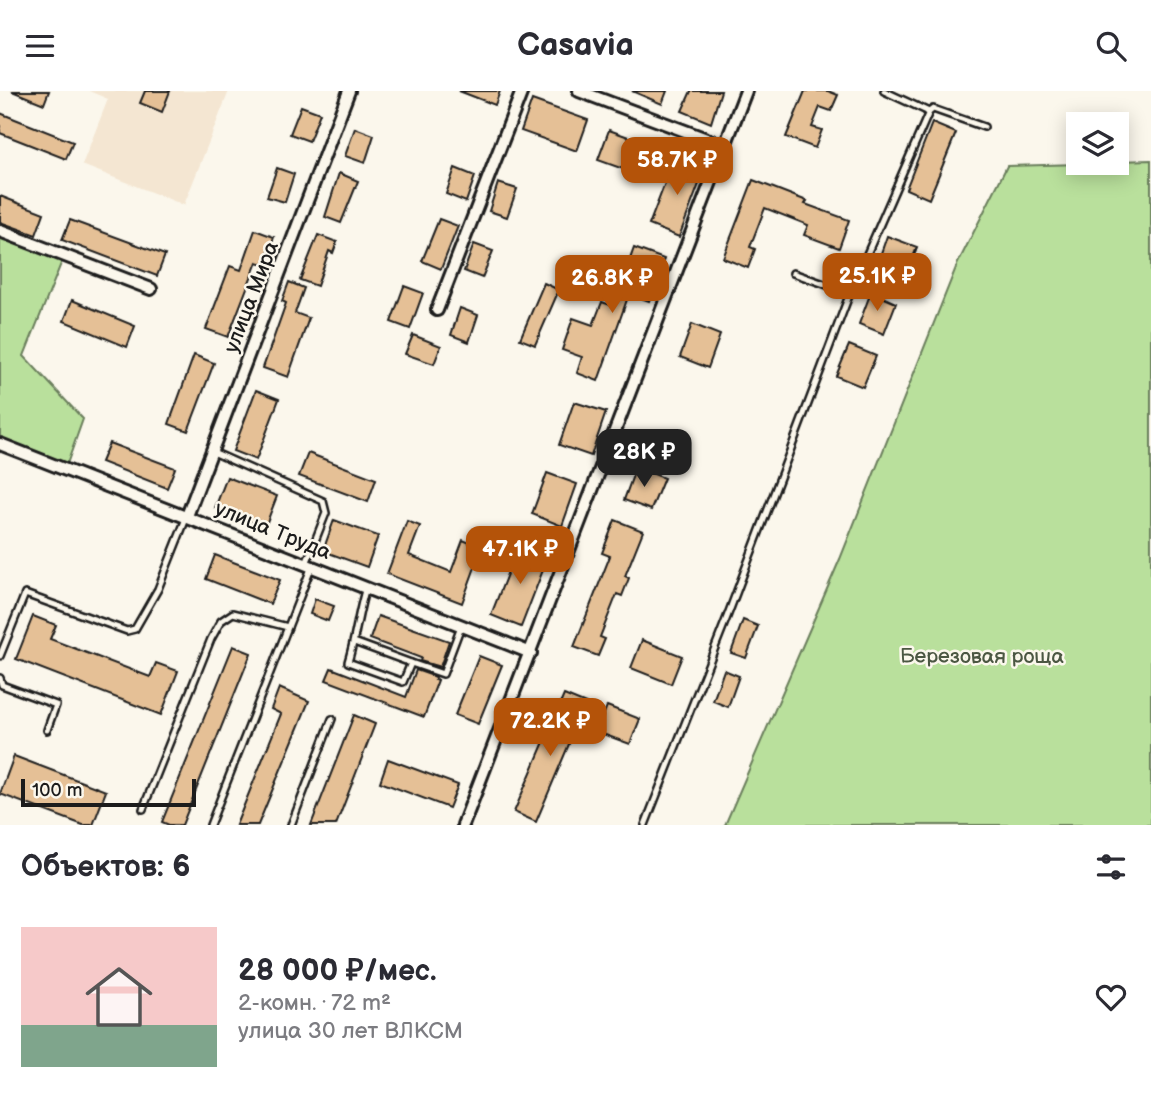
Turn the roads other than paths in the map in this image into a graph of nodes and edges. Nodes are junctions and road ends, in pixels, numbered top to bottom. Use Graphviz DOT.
graph roads {
  1 [pos="349,91"];
  2 [pos="522,91"];
  3 [pos="579,91"];
  4 [pos="746,91"];
  5 [pos="884,91"];
  6 [pos="929,113"];
  7 [pos="984,127"];
  8 [pos="725,146"];
  9 [pos="0,231"];
  10 [pos="793,273"];
  11 [pos="151,289"];
  12 [pos="850,293"];
  13 [pos="437,310"];
  14 [pos="0,444"];
  15 [pos="213,452"];
  16 [pos="187,516"];
  17 [pos="309,565"];
  18 [pos="366,587"];
  19 [pos="462,625"];
  20 [pos="288,627"];
  21 [pos="354,642"];
  22 [pos="531,653"];
  23 [pos="0,656"];
  24 [pos="411,663"];
  25 [pos="0,678"];
  26 [pos="332,719"];
  27 [pos="47,730"];
  28 [pos="144,809"];
  29 [pos="210,825"];
  30 [pos="291,825"];
  31 [pos="463,825"];
  32 [pos="645,825"];
  1 -- 15 [label="street, улица Мира"];
  2 -- 13 [label="street"];
  3 -- 8 [label="street"];
  4 -- 8 [label="street"];
  5 -- 6 [label="lane"];
  6 -- 7 [label="lane"];
  6 -- 12 [label="lane"];
  8 -- 22 [label="street"];
  9 -- 11 [label="street"];
  10 -- 12 [label="lane"];
  12 -- 32 [label="lane"];
  14 -- 16 [label="street, улица Труда"];
  15 -- 16 [label="street, улица Мира"];
  15 -- 17 [label="lane"];
  16 -- 17 [label="street, улица Труда"];
  16 -- 23 [label="lane"];
  17 -- 18 [label="street, улица Труда"];
  17 -- 20 [label="lane"];
  18 -- 19 [label="street, улица Труда"];
  18 -- 21 [label="lane"];
  19 -- 22 [label="street, улица Труда"];
  19 -- 24 [label="lane"];
  20 -- 28 [label="lane"];
  20 -- 29 [label="lane"];
  21 -- 24 [label="lane"];
  21 -- 24 [label="lane"];
  22 -- 31 [label="street"];
  25 -- 27 [label="lane"];
  26 -- 30 [label="lane"];
}
